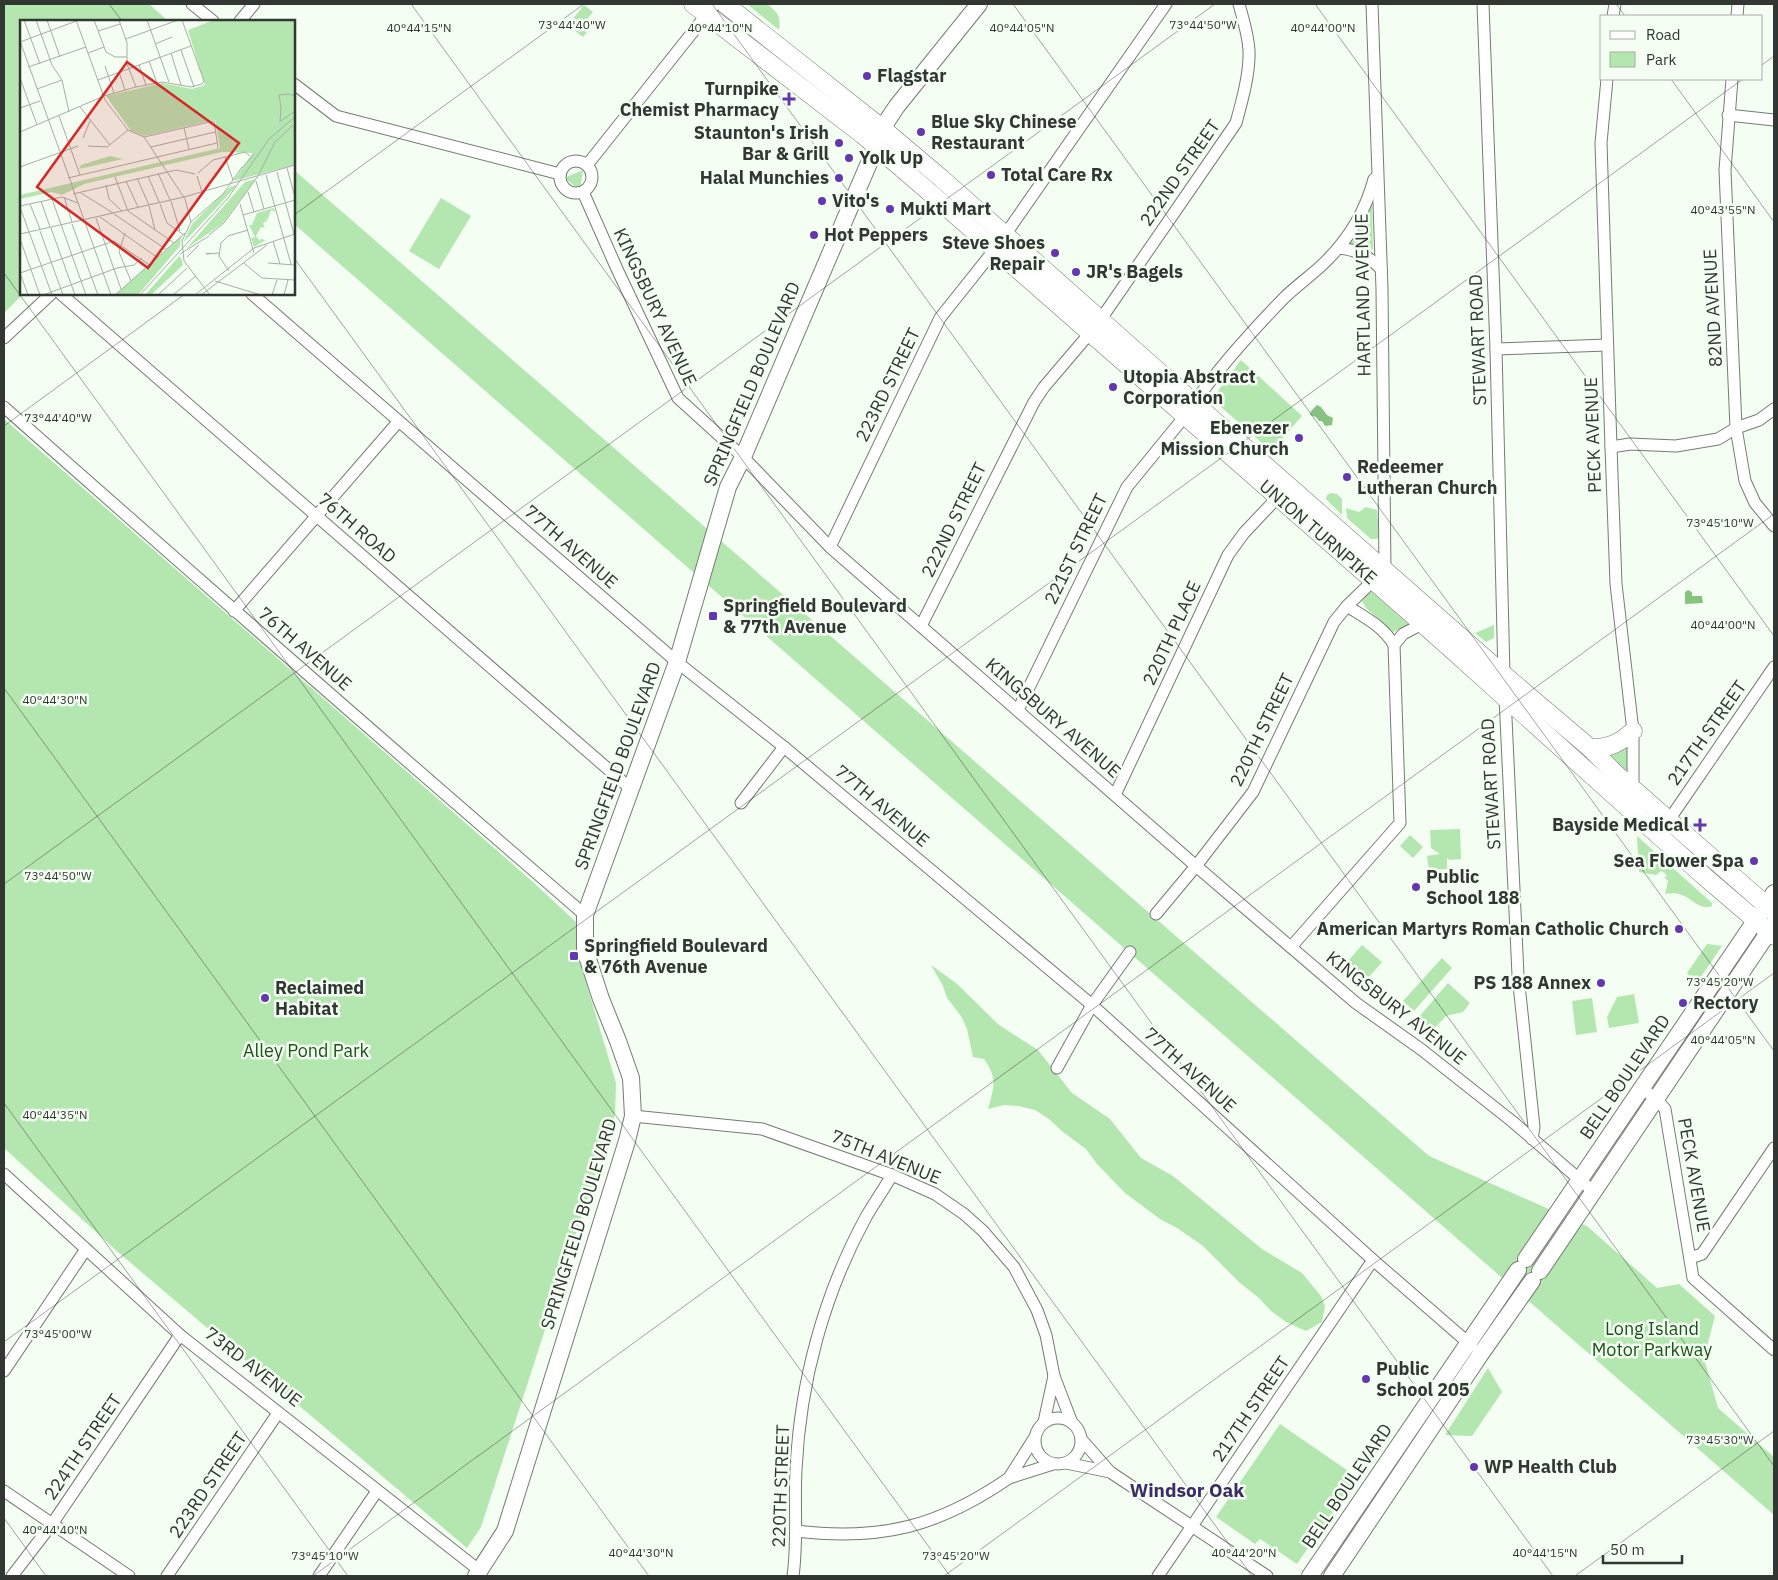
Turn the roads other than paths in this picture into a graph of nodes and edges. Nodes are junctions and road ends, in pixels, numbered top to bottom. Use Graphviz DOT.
graph roads {
  1 [pos="192,4"];
  2 [pos="254,4"];
  3 [pos="725,4"];
  4 [pos="979,4"];
  5 [pos="1166,4"];
  6 [pos="1239,4"];
  7 [pos="1372,4"];
  8 [pos="1483,4"];
  9 [pos="705,7"];
  10 [pos="212,20"];
  11 [pos="241,20"];
  12 [pos="1607,80"];
  13 [pos="1732,80"];
  14 [pos="295,85"];
  15 [pos="1728,115"];
  16 [pos="1774,120"];
  17 [pos="883,129"];
  18 [pos="876,146"];
  19 [pos="587,165"];
  20 [pos="1377,169"];
  21 [pos="560,174"];
  22 [pos="583,192"];
  23 [pos="1000,242"];
  24 [pos="1339,248"];
  25 [pos="1381,269"];
  26 [pos="50,295"];
  27 [pos="62,295"];
  28 [pos="253,295"];
  29 [pos="1101,319"];
  30 [pos="1090,333"];
  31 [pos="4,338"];
  32 [pos="1607,345"];
  33 [pos="1496,349"];
  34 [pos="4,406"];
  35 [pos="1190,409"];
  36 [pos="1774,409"];
  37 [pos="398,422"];
  38 [pos="1736,428"];
  39 [pos="1611,447"];
  40 [pos="743,458"];
  41 [pos="1278,496"];
  42 [pos="316,516"];
  43 [pos="1774,526"];
  44 [pos="830,547"];
  45 [pos="1380,575"];
  46 [pos="1347,606"];
  47 [pos="234,610"];
  48 [pos="1422,624"];
  49 [pos="921,626"];
  50 [pos="1394,645"];
  51 [pos="677,662"];
  52 [pos="1774,667"];
  53 [pos="1504,675"];
  54 [pos="1505,697"];
  55 [pos="1018,710"];
  56 [pos="1633,731"];
  57 [pos="784,747"];
  58 [pos="1590,748"];
  59 [pos="631,789"];
  60 [pos="1633,789"];
  61 [pos="1115,795"];
  62 [pos="741,803"];
  63 [pos="1669,820"];
  64 [pos="1196,866"];
  65 [pos="1771,903"];
  66 [pos="1156,914"];
  67 [pos="585,915"];
  68 [pos="1769,928"];
  69 [pos="1291,947"];
  70 [pos="1130,952"];
  71 [pos="1092,1005"];
  72 [pos="1057,1068"];
  73 [pos="1642,1088"];
  74 [pos="1656,1099"];
  75 [pos="633,1116"];
  76 [pos="1532,1139"];
  77 [pos="1774,1148"];
  78 [pos="4,1174"];
  79 [pos="892,1175"];
  80 [pos="1580,1180"];
  81 [pos="1594,1192"];
  82 [pos="86,1248"];
  83 [pos="1690,1258"];
  84 [pos="1373,1260"];
  85 [pos="180,1335"];
  86 [pos="1468,1342"];
  87 [pos="1774,1350"];
  88 [pos="1480,1355"];
  89 [pos="4,1371"];
  90 [pos="1054,1376"];
  91 [pos="278,1413"];
  92 [pos="1044,1422"];
  93 [pos="1072,1423"];
  94 [pos="1035,1437"];
  95 [pos="1081,1439"];
  96 [pos="1066,1463"];
  97 [pos="1054,1464"];
  98 [pos="1110,1472"];
  99 [pos="1008,1478"];
  100 [pos="377,1491"];
  101 [pos="4,1492"];
  102 [pos="52,1524"];
  103 [pos="1192,1526"];
  104 [pos="796,1531"];
  105 [pos="482,1574"];
  106 [pos="12,1576"];
  107 [pos="129,1576"];
  108 [pos="168,1576"];
  109 [pos="319,1576"];
  110 [pos="793,1576"];
  111 [pos="1158,1576"];
  112 [pos="1267,1576"];
  113 [pos="1310,1576"];
  114 [pos="1332,1576"];
  1 -- 10 [label="street"];
  2 -- 11 [label="street"];
  3 -- 17 [label="main road, UNION TURNPIKE"];
  4 -- 17 [label="main road, SPRINGFIELD BOULEVARD"];
  5 -- 23 [label="street, 223RD STREET"];
  6 -- 29 [label="street, 222ND STREET"];
  7 -- 20 [label="street, HARTLAND AVENUE"];
  8 -- 33 [label="street, STEWART ROAD"];
  9 -- 18 [label="main road, UNION TURNPIKE"];
  9 -- 19 [label="street"];
  12 -- 32 [label="street, PECK AVENUE"];
  13 -- 15 [label="street, 82ND AVENUE"];
  14 -- 21 [label="street"];
  15 -- 16 [label="street"];
  15 -- 38 [label="street, 82ND AVENUE"];
  17 -- 18 [label="main road, SPRINGFIELD BOULEVARD"];
  17 -- 23 [label="main road, UNION TURNPIKE"];
  18 -- 23 [label="main road, UNION TURNPIKE"];
  18 -- 40 [label="main road, SPRINGFIELD BOULEVARD"];
  19 -- 21 [label="street"];
  19 -- 22 [label="street"];
  20 -- 24 [label="street, 221ST STREET"];
  20 -- 25 [label="street, HARTLAND AVENUE"];
  21 -- 22 [label="street"];
  22 -- 40 [label="street, KINGSBURY AVENUE"];
  23 -- 29 [label="main road, UNION TURNPIKE"];
  23 -- 30 [label="main road, UNION TURNPIKE"];
  23 -- 44 [label="street, 223RD STREET"];
  24 -- 25 [label="street"];
  24 -- 35 [label="street, 221ST STREET"];
  25 -- 45 [label="street, HARTLAND AVENUE"];
  26 -- 31 [label="street"];
  27 -- 42 [label="street, 76TH ROAD"];
  28 -- 37 [label="street, 77TH AVENUE"];
  29 -- 35 [label="main road, UNION TURNPIKE"];
  30 -- 35 [label="main road, UNION TURNPIKE"];
  30 -- 49 [label="street, 222ND STREET"];
  32 -- 33 [label="street"];
  32 -- 39 [label="street, PECK AVENUE"];
  33 -- 53 [label="street, STEWART ROAD"];
  34 -- 47 [label="street, 76TH AVENUE"];
  35 -- 41 [label="main road, UNION TURNPIKE"];
  35 -- 45 [label="main road, UNION TURNPIKE"];
  35 -- 55 [label="street, 221ST STREET"];
  36 -- 38 [label="street"];
  37 -- 42 [label="street"];
  37 -- 51 [label="street, 77TH AVENUE"];
  38 -- 39 [label="street"];
  38 -- 43 [label="street, 82ND AVENUE"];
  39 -- 56 [label="street, PECK AVENUE"];
  40 -- 44 [label="street, KINGSBURY AVENUE"];
  40 -- 51 [label="main road, SPRINGFIELD BOULEVARD"];
  41 -- 45 [label="main road, UNION TURNPIKE"];
  41 -- 61 [label="street, 220TH PLACE"];
  42 -- 47 [label="street"];
  42 -- 59 [label="street, 76TH ROAD"];
  44 -- 49 [label="street, KINGSBURY AVENUE"];
  45 -- 46 [label="street, 220TH STREET"];
  45 -- 48 [label="main road, UNION TURNPIKE"];
  45 -- 53 [label="main road, UNION TURNPIKE"];
  46 -- 50 [label="street"];
  46 -- 64 [label="street, 220TH STREET"];
  47 -- 67 [label="street, 76TH AVENUE"];
  48 -- 50 [label="street"];
  48 -- 54 [label="main road, UNION TURNPIKE"];
  49 -- 55 [label="street, KINGSBURY AVENUE"];
  50 -- 69 [label="street"];
  51 -- 57 [label="street, 77TH AVENUE"];
  51 -- 59 [label="main road, SPRINGFIELD BOULEVARD"];
  52 -- 63 [label="street, 217TH STREET"];
  53 -- 58 [label="main road, UNION TURNPIKE"];
  54 -- 68 [label="main road, UNION TURNPIKE"];
  54 -- 76 [label="street, STEWART ROAD"];
  55 -- 61 [label="street, KINGSBURY AVENUE"];
  56 -- 58 [label="main road"];
  56 -- 60 [label="street, PECK AVENUE"];
  57 -- 62 [label="street"];
  57 -- 71 [label="street, 77TH AVENUE"];
  58 -- 60 [label="main road, UNION TURNPIKE"];
  59 -- 67 [label="main road, SPRINGFIELD BOULEVARD"];
  60 -- 63 [label="main road, UNION TURNPIKE"];
  61 -- 64 [label="street, KINGSBURY AVENUE"];
  63 -- 65 [label="main road, UNION TURNPIKE"];
  64 -- 66 [label="street, 220TH STREET"];
  64 -- 69 [label="street, KINGSBURY AVENUE"];
  65 -- 68 [label="main road, BELL BOULEVARD"];
  67 -- 75 [label="main road, SPRINGFIELD BOULEVARD"];
  68 -- 73 [label="main road, BELL BOULEVARD"];
  68 -- 74 [label="main road, BELL BOULEVARD"];
  69 -- 76 [label="street, KINGSBURY AVENUE"];
  70 -- 71 [label="street"];
  71 -- 72 [label="street"];
  71 -- 84 [label="street, 77TH AVENUE"];
  73 -- 74 [label="street, PECK AVENUE"];
  73 -- 80 [label="main road, BELL BOULEVARD"];
  74 -- 81 [label="main road, BELL BOULEVARD"];
  74 -- 83 [label="street, PECK AVENUE"];
  75 -- 79 [label="street, 75TH AVENUE"];
  75 -- 105 [label="main road, SPRINGFIELD BOULEVARD"];
  76 -- 80 [label="street, KINGSBURY AVENUE"];
  77 -- 83 [label="street"];
  78 -- 82 [label="street, 73RD AVENUE"];
  79 -- 90 [label="street, 75TH AVENUE"];
  79 -- 104 [label="street, 220TH STREET"];
  80 -- 81 [label="street, KINGSBURY AVENUE"];
  80 -- 86 [label="main road, BELL BOULEVARD"];
  81 -- 88 [label="main road, BELL BOULEVARD"];
  82 -- 85 [label="street, 73RD AVENUE"];
  82 -- 89 [label="street"];
  83 -- 87 [label="street, PECK AVENUE"];
  84 -- 86 [label="street, 77TH AVENUE"];
  84 -- 103 [label="street, 217TH STREET"];
  85 -- 91 [label="street, 73RD AVENUE"];
  85 -- 102 [label="street, 224TH STREET"];
  86 -- 88 [label="street, 77TH AVENUE"];
  86 -- 113 [label="main road, BELL BOULEVARD"];
  88 -- 114 [label="main road, BELL BOULEVARD"];
  90 -- 92 [label="street, 75TH AVENUE"];
  90 -- 93 [label="street, 75TH AVENUE"];
  91 -- 100 [label="street, 73RD AVENUE"];
  91 -- 108 [label="street, 223RD STREET"];
  92 -- 93 [label="street"];
  92 -- 94 [label="street"];
  93 -- 95 [label="street"];
  94 -- 97 [label="street"];
  94 -- 99 [label="street"];
  95 -- 96 [label="street"];
  95 -- 98 [label="street"];
  96 -- 97 [label="street"];
  96 -- 98 [label="street"];
  97 -- 99 [label="street"];
  98 -- 103 [label="street"];
  99 -- 104 [label="street"];
  100 -- 105 [label="street, 73RD AVENUE"];
  100 -- 109 [label="street"];
  101 -- 102 [label="street"];
  102 -- 106 [label="street, 224TH STREET"];
  102 -- 107 [label="street"];
  103 -- 111 [label="street, 217TH STREET"];
  103 -- 112 [label="street"];
  104 -- 110 [label="street, 220TH STREET"];
}
